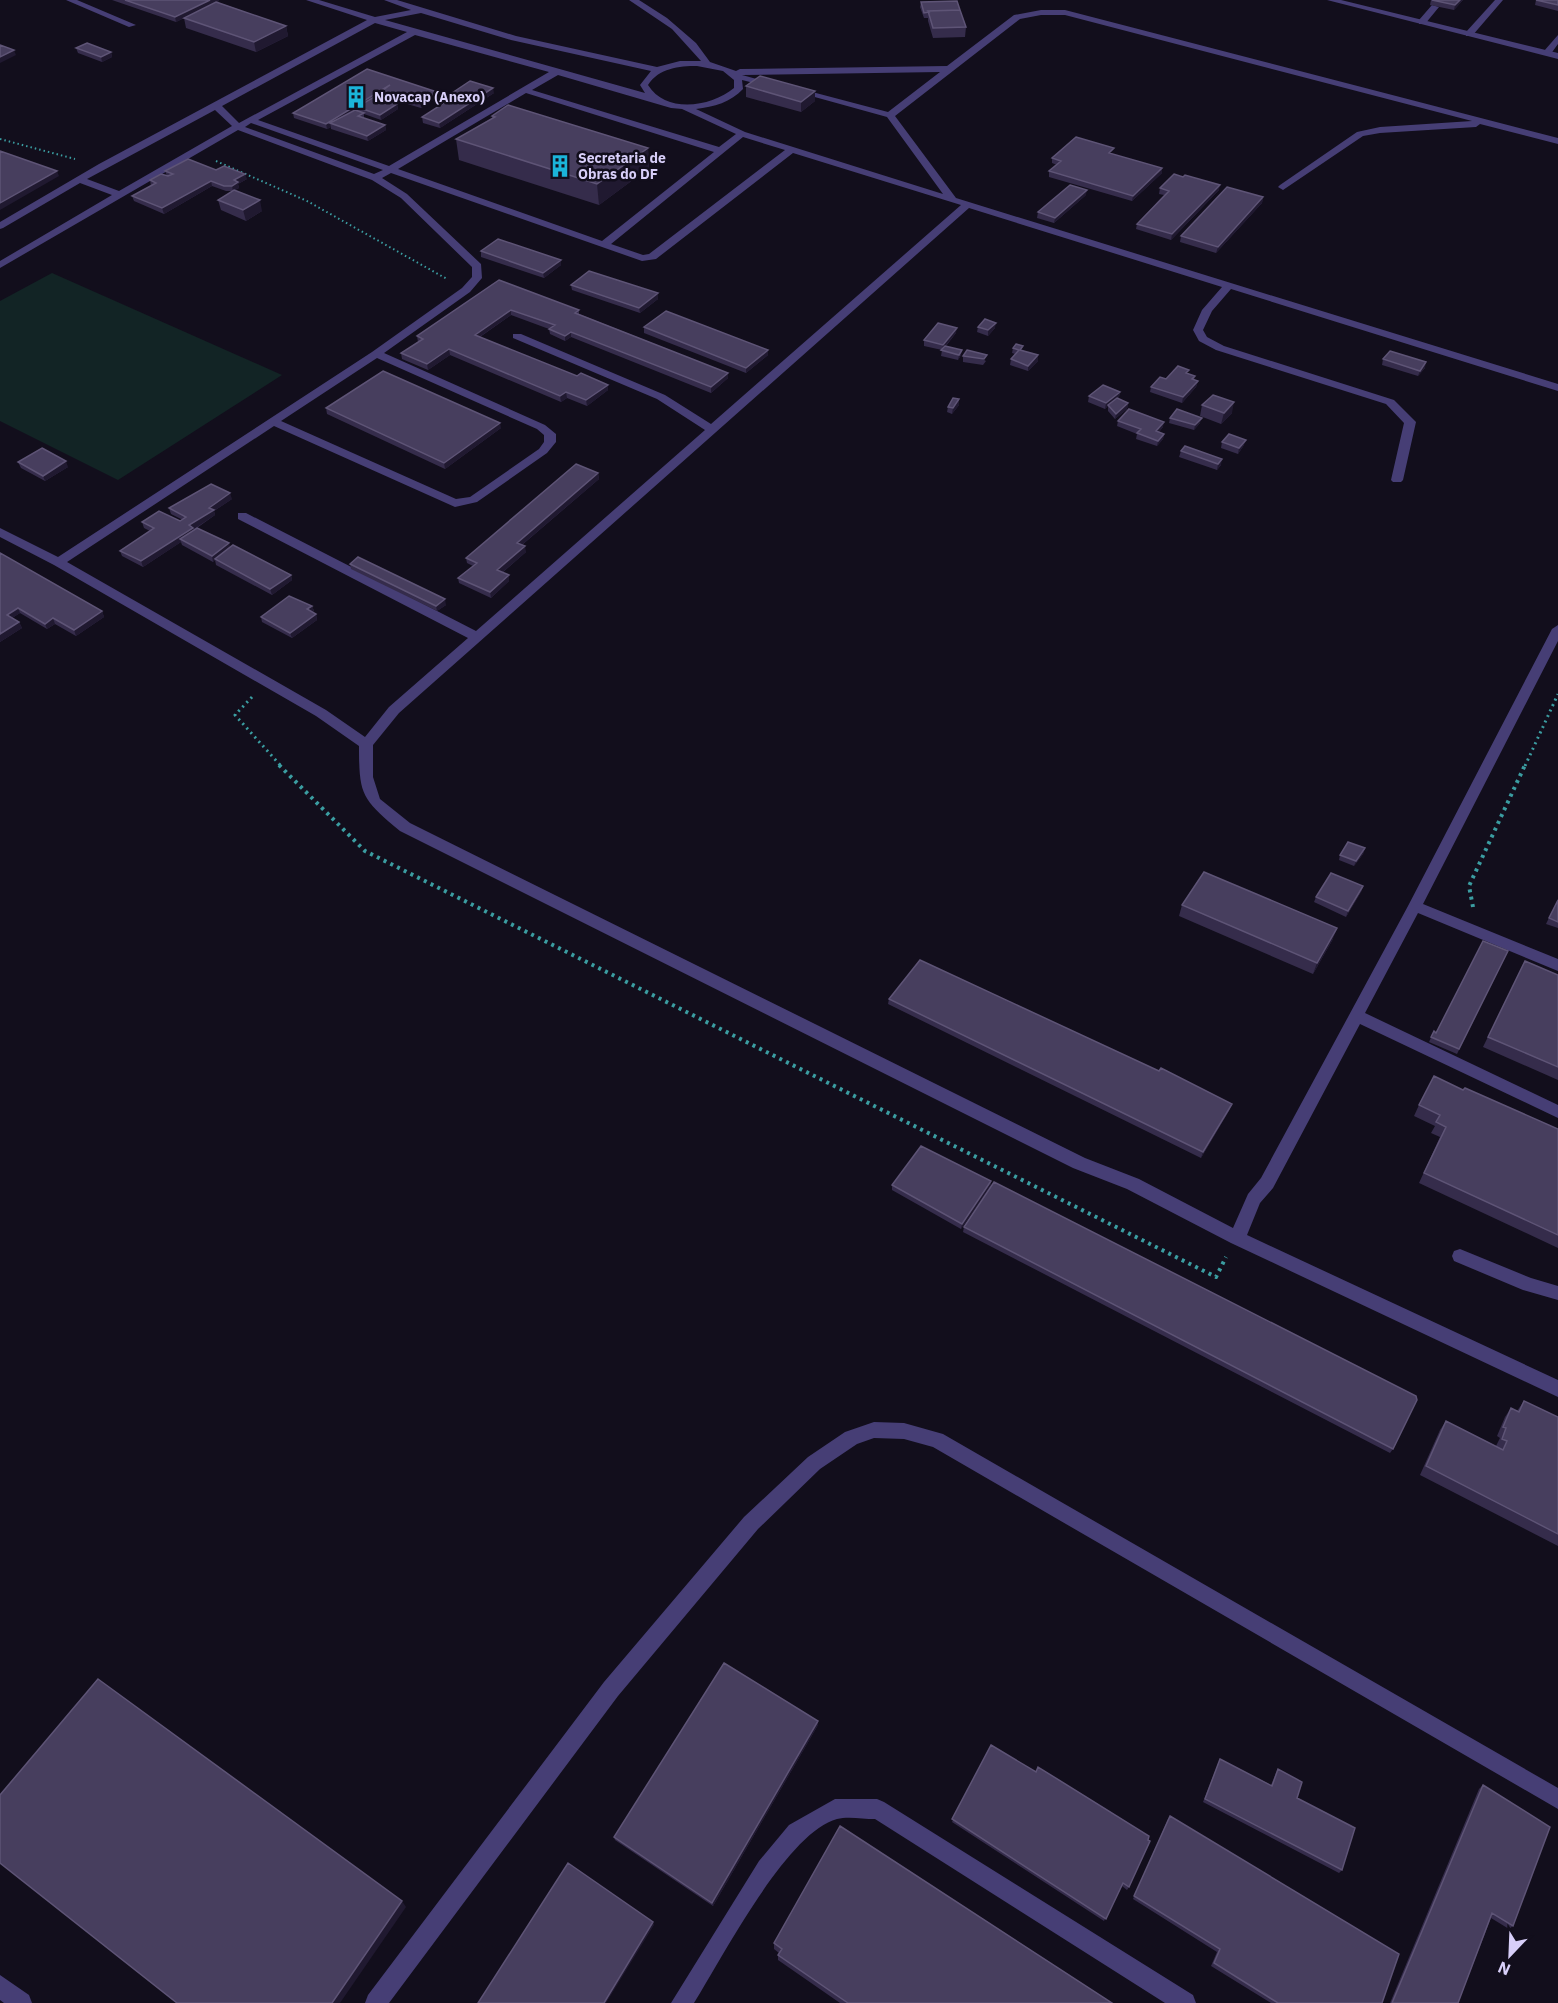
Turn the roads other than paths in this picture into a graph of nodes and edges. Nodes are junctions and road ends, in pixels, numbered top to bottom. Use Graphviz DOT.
graph roads {
  1 [pos="70,0"];
  2 [pos="310,0"];
  3 [pos="388,0"];
  4 [pos="633,0"];
  5 [pos="1331,0"];
  6 [pos="1499,0"];
  7 [pos="1435,7"];
  8 [pos="421,10"];
  9 [pos="374,20"];
  10 [pos="1422,22"];
  11 [pos="132,25"];
  12 [pos="414,32"];
  13 [pos="1469,34"];
  14 [pos="514,38"];
  15 [pos="1558,38"];
  16 [pos="481,51"];
  17 [pos="1547,53"];
  18 [pos="1558,56"];
  19 [pos="707,64"];
  20 [pos="951,69"];
  21 [pos="657,70"];
  22 [pos="556,72"];
  23 [pos="734,74"];
  24 [pos="781,87"];
  25 [pos="525,90"];
  26 [pos="792,90"];
  27 [pos="655,99"];
  28 [pos="217,106"];
  29 [pos="685,106"];
  30 [pos="890,115"];
  31 [pos="251,120"];
  32 [pos="1489,123"];
  33 [pos="238,127"];
  34 [pos="742,135"];
  35 [pos="1558,141"];
  36 [pos="791,150"];
  37 [pos="721,151"];
  38 [pos="390,169"];
  39 [pos="375,178"];
  40 [pos="80,180"];
  41 [pos="1283,187"];
  42 [pos="120,194"];
  43 [pos="953,200"];
  44 [pos="968,204"];
  45 [pos="0,226"];
  46 [pos="603,244"];
  47 [pos="0,265"];
  48 [pos="1229,285"];
  49 [pos="518,336"];
  50 [pos="376,354"];
  51 [pos="1558,388"];
  52 [pos="274,423"];
  53 [pos="711,429"];
  54 [pos="1397,480"];
  55 [pos="242,516"];
  56 [pos="0,532"];
  57 [pos="58,562"];
  58 [pos="1558,629"];
  59 [pos="477,637"];
  60 [pos="366,744"];
  61 [pos="1415,906"];
  62 [pos="1558,965"];
  63 [pos="1357,1016"];
  64 [pos="1558,1112"];
  65 [pos="1237,1238"];
  66 [pos="1460,1256"];
  67 [pos="1558,1293"];
  68 [pos="1558,1389"];
  69 [pos="1558,1799"];
  70 [pos="0,1986"];
  71 [pos="21,2003"];
  72 [pos="376,2003"];
  73 [pos="682,2003"];
  74 [pos="1185,2003"];
  1 -- 11 [label="street"];
  2 -- 9 [label="street"];
  3 -- 8 [label="street"];
  4 -- 19 [label="street"];
  5 -- 10 [label="street"];
  6 -- 13 [label="street"];
  7 -- 10 [label="street"];
  8 -- 9 [label="street"];
  8 -- 14 [label="street"];
  9 -- 12 [label="street"];
  9 -- 28 [label="street"];
  10 -- 13 [label="street"];
  12 -- 16 [label="street"];
  12 -- 31 [label="street"];
  13 -- 17 [label="street"];
  14 -- 16 [label="street"];
  14 -- 21 [label="street"];
  15 -- 17 [label="street"];
  16 -- 22 [label="street"];
  17 -- 18 [label="street"];
  19 -- 21 [label="street"];
  19 -- 23 [label="street"];
  20 -- 23 [label="street"];
  20 -- 30 [label="street"];
  20 -- 32 [label="street"];
  21 -- 27 [label="street"];
  22 -- 25 [label="street"];
  22 -- 27 [label="street"];
  23 -- 24 [label="street"];
  23 -- 29 [label="street"];
  25 -- 37 [label="street"];
  25 -- 38 [label="street"];
  26 -- 30 [label="street"];
  27 -- 29 [label="street"];
  28 -- 33 [label="street"];
  28 -- 40 [label="street"];
  29 -- 34 [label="street"];
  30 -- 43 [label="street"];
  31 -- 33 [label="street"];
  31 -- 38 [label="street"];
  32 -- 35 [label="street"];
  32 -- 41 [label="street"];
  33 -- 39 [label="street"];
  33 -- 42 [label="street"];
  34 -- 36 [label="street"];
  34 -- 37 [label="street"];
  36 -- 43 [label="street"];
  36 -- 46 [label="street"];
  37 -- 46 [label="street"];
  38 -- 39 [label="street"];
  38 -- 46 [label="street"];
  39 -- 50 [label="street"];
  40 -- 42 [label="street"];
  40 -- 45 [label="street"];
  42 -- 47 [label="street"];
  43 -- 44 [label="street"];
  44 -- 48 [label="street"];
  44 -- 53 [label="street"];
  48 -- 51 [label="street"];
  48 -- 54 [label="street"];
  49 -- 53 [label="street"];
  50 -- 52 [label="street"];
  50 -- 52 [label="street"];
  52 -- 57 [label="street"];
  53 -- 59 [label="street"];
  55 -- 59 [label="street"];
  56 -- 57 [label="street"];
  57 -- 60 [label="street"];
  58 -- 61 [label="street"];
  59 -- 60 [label="street"];
  60 -- 65 [label="street"];
  61 -- 62 [label="street"];
  61 -- 63 [label="street"];
  63 -- 64 [label="street"];
  63 -- 65 [label="street"];
  65 -- 68 [label="street"];
  66 -- 67 [label="street"];
  69 -- 72 [label="street"];
  70 -- 71 [label="street"];
  73 -- 74 [label="street"];
}
